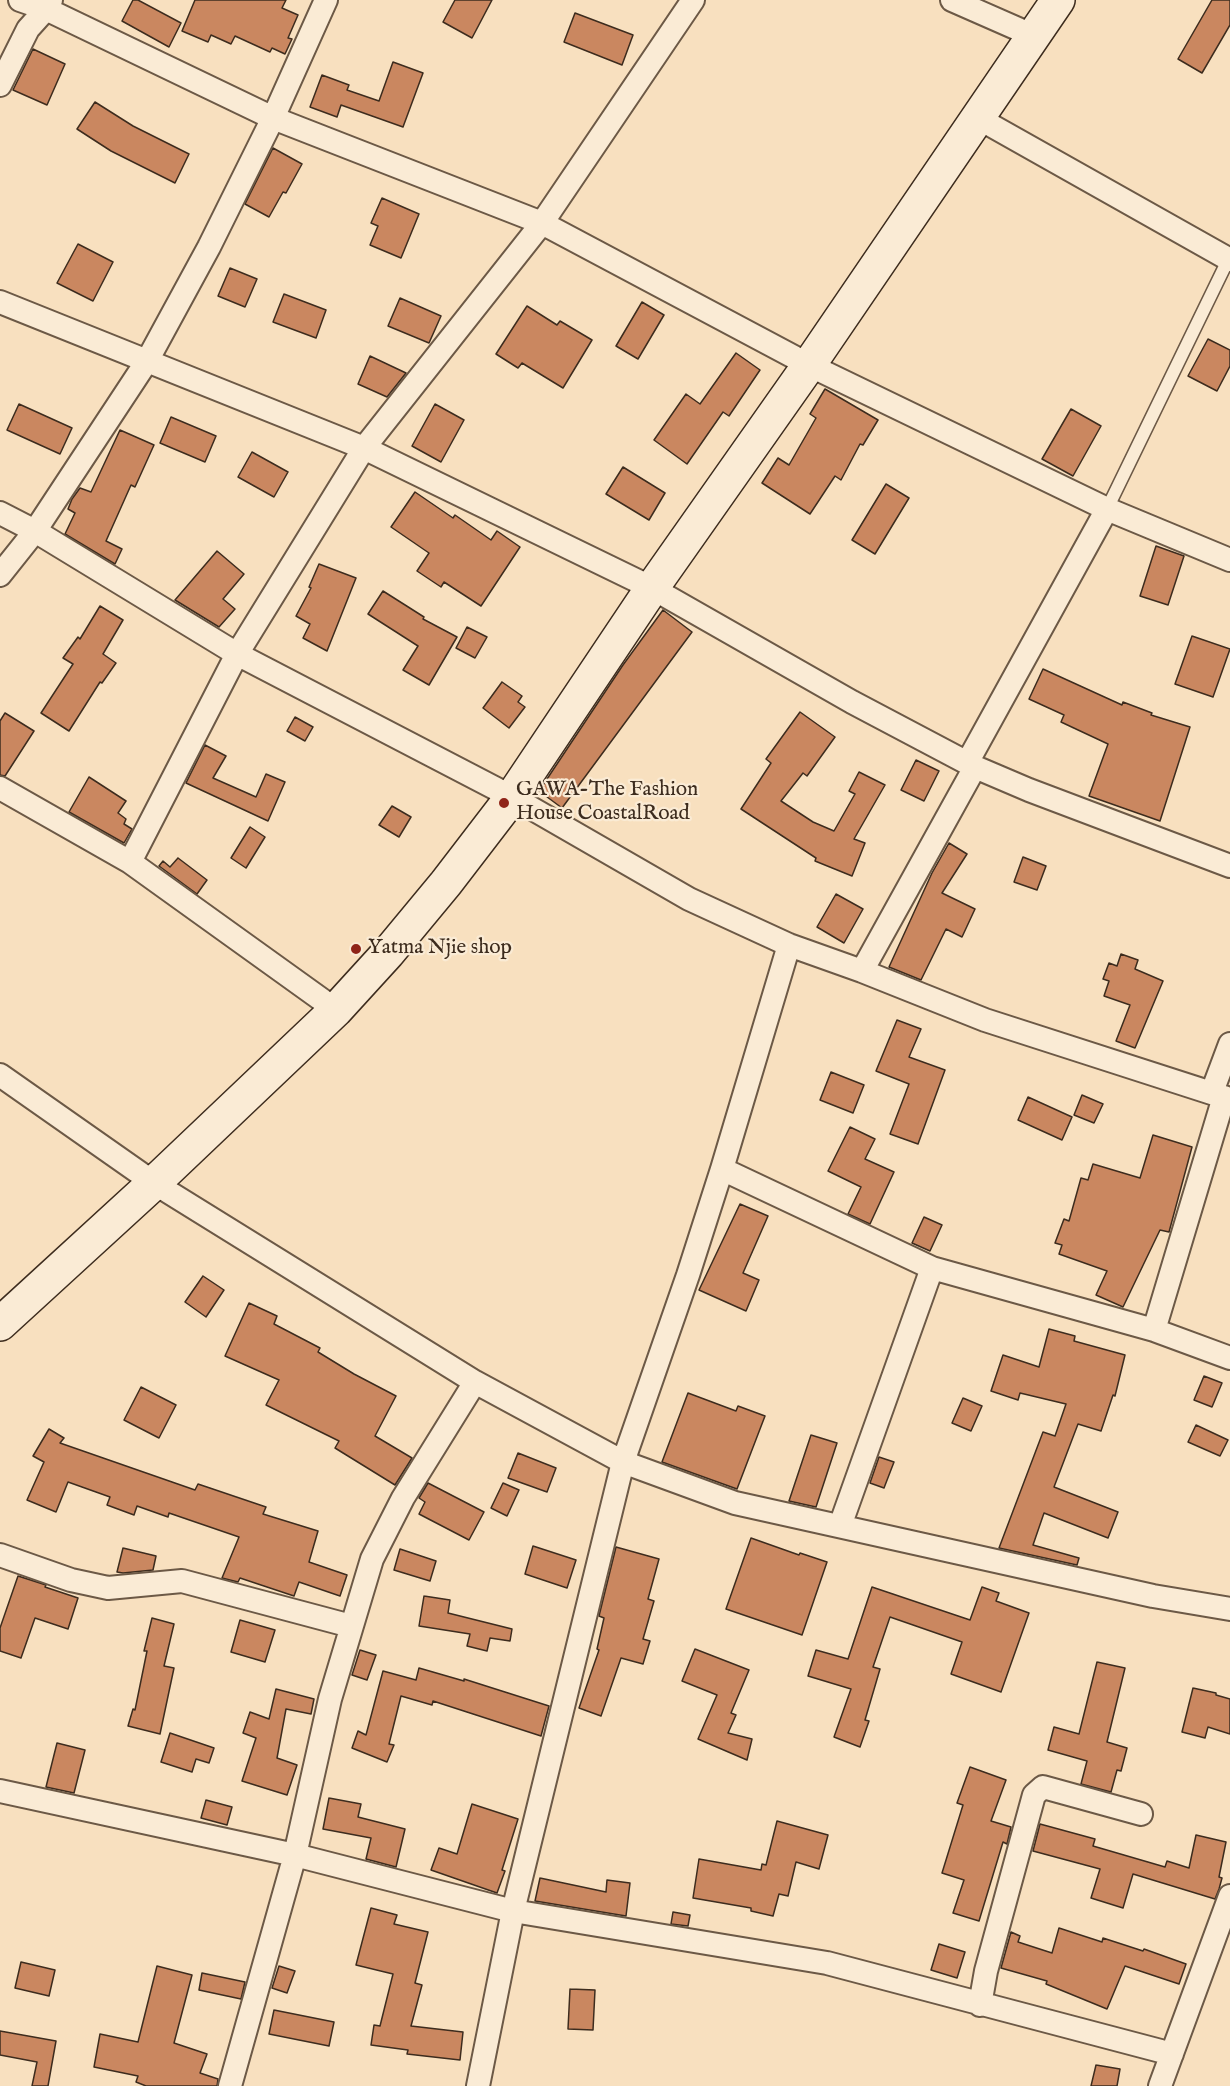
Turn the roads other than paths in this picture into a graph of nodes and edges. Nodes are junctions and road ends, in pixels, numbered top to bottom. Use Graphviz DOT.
graph roads {
  1 [pos="20,0"];
  2 [pos="326,0"];
  3 [pos="693,0"];
  4 [pos="952,0"];
  5 [pos="1058,0"];
  6 [pos="49,4"];
  7 [pos="1034,36"];
  8 [pos="0,85"];
  9 [pos="273,118"];
  10 [pos="978,118"];
  11 [pos="542,223"];
  12 [pos="1229,260"];
  13 [pos="0,302"];
  14 [pos="147,361"];
  15 [pos="809,365"];
  16 [pos="364,448"];
  17 [pos="1107,509"];
  18 [pos="0,513"];
  19 [pos="35,531"];
  20 [pos="1230,560"];
  21 [pos="0,575"];
  22 [pos="652,588"];
  23 [pos="237,654"];
  24 [pos="971,765"];
  25 [pos="0,788"];
  26 [pos="512,797"];
  27 [pos="130,862"];
  28 [pos="1230,866"];
  29 [pos="789,945"];
  30 [pos="862,971"];
  31 [pos="336,1010"];
  32 [pos="1230,1044"];
  33 [pos="0,1075"];
  34 [pos="1222,1096"];
  35 [pos="722,1168"];
  36 [pos="154,1183"];
  37 [pos="932,1268"];
  38 [pos="0,1324"];
  39 [pos="1154,1330"];
  40 [pos="1230,1358"];
  41 [pos="475,1382"];
  42 [pos="623,1462"];
  43 [pos="840,1526"];
  44 [pos="0,1555"];
  45 [pos="1230,1609"];
  46 [pos="351,1626"];
  47 [pos="0,1791"];
  48 [pos="1141,1814"];
  49 [pos="295,1855"];
  50 [pos="1230,1896"];
  51 [pos="513,1911"];
  52 [pos="980,2005"];
  53 [pos="1172,2054"];
  54 [pos="230,2086"];
  55 [pos="478,2086"];
  56 [pos="1160,2086"];
  1 -- 6 [label="street"];
  2 -- 9 [label="street"];
  3 -- 11 [label="street"];
  4 -- 7 [label="street"];
  5 -- 7 [label="street"];
  6 -- 8 [label="street"];
  6 -- 9 [label="street"];
  7 -- 10 [label="street"];
  9 -- 11 [label="street"];
  9 -- 14 [label="street"];
  10 -- 12 [label="street"];
  10 -- 15 [label="street"];
  11 -- 15 [label="street"];
  11 -- 16 [label="street"];
  12 -- 17 [label="lane"];
  13 -- 14 [label="street"];
  14 -- 16 [label="street"];
  14 -- 19 [label="street"];
  15 -- 17 [label="street"];
  15 -- 22 [label="street"];
  16 -- 22 [label="street"];
  16 -- 23 [label="street"];
  17 -- 20 [label="street"];
  17 -- 24 [label="street"];
  18 -- 19 [label="street"];
  19 -- 21 [label="street"];
  19 -- 23 [label="street"];
  22 -- 24 [label="street"];
  22 -- 26 [label="street"];
  23 -- 26 [label="street"];
  23 -- 27 [label="street"];
  24 -- 28 [label="street"];
  24 -- 30 [label="street"];
  25 -- 27 [label="street"];
  26 -- 29 [label="street"];
  26 -- 31 [label="street"];
  27 -- 31 [label="street"];
  29 -- 30 [label="street"];
  29 -- 35 [label="street"];
  30 -- 34 [label="street"];
  31 -- 36 [label="street"];
  32 -- 34 [label="street"];
  33 -- 36 [label="street"];
  34 -- 39 [label="street"];
  35 -- 37 [label="street"];
  35 -- 42 [label="street"];
  36 -- 38 [label="street"];
  36 -- 41 [label="street"];
  37 -- 39 [label="street"];
  37 -- 43 [label="street"];
  39 -- 40 [label="street"];
  41 -- 42 [label="street"];
  41 -- 46 [label="street"];
  42 -- 43 [label="street"];
  42 -- 51 [label="street"];
  43 -- 45 [label="street"];
  44 -- 46 [label="street"];
  46 -- 49 [label="street"];
  47 -- 49 [label="street"];
  48 -- 52 [label="street"];
  49 -- 51 [label="street"];
  49 -- 54 [label="street"];
  50 -- 53 [label="street"];
  51 -- 52 [label="street"];
  51 -- 55 [label="street"];
  52 -- 53 [label="street"];
  53 -- 56 [label="street"];
}
